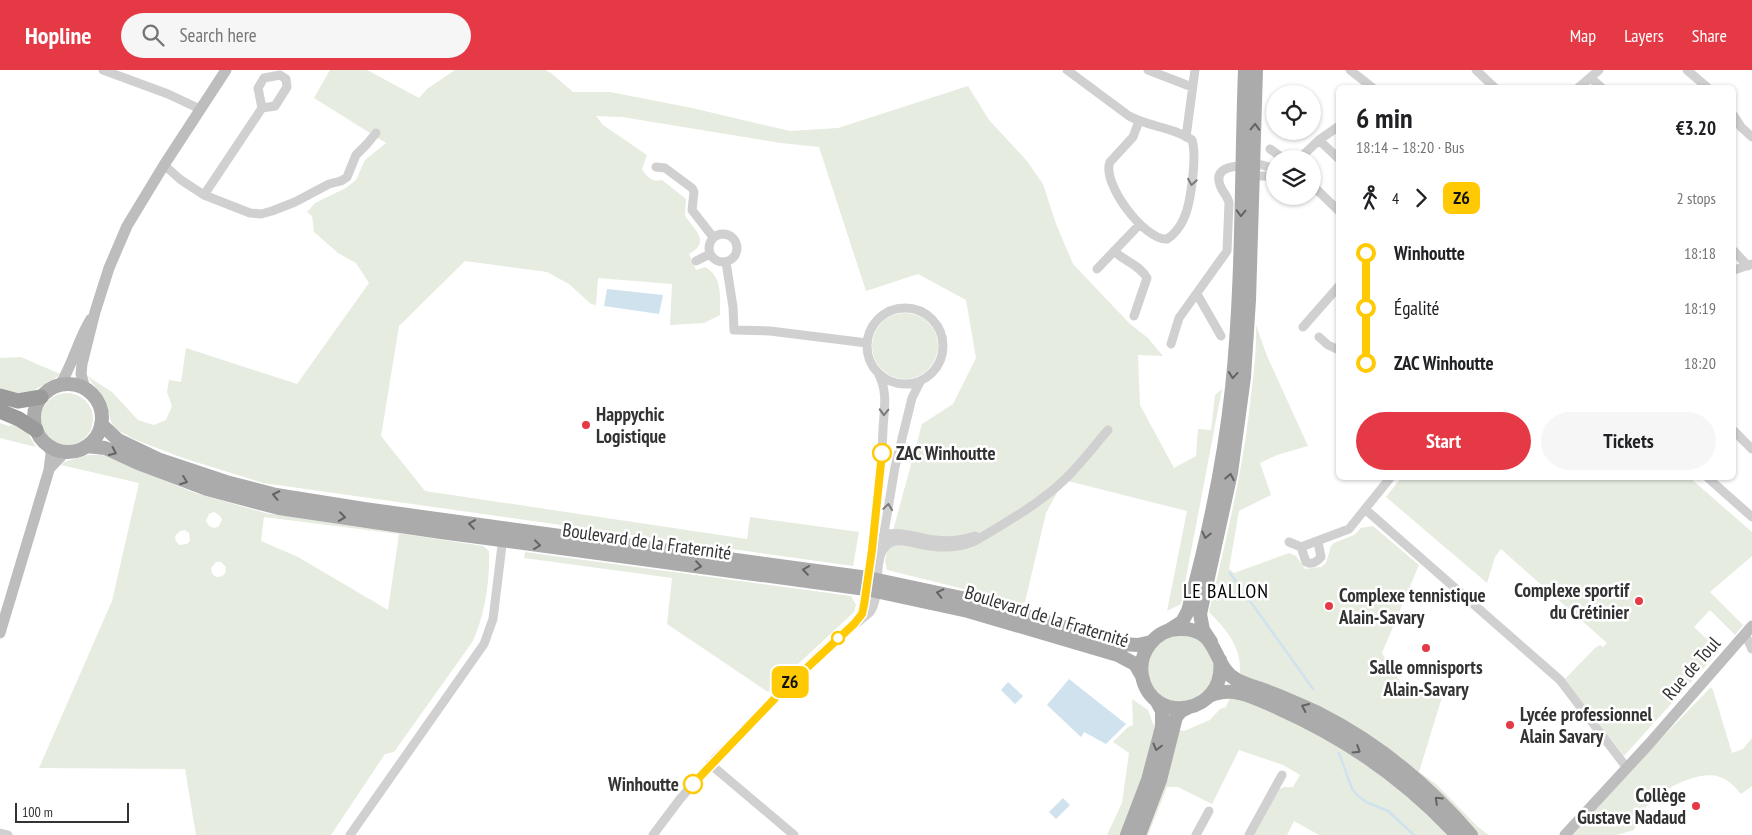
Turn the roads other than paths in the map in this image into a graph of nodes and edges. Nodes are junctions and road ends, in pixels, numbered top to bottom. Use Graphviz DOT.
graph roads {
  1 [pos="103,70"];
  2 [pos="226,70"];
  3 [pos="1067,70"];
  4 [pos="1148,70"];
  5 [pos="1195,70"];
  6 [pos="1245,70"];
  7 [pos="1256,70"];
  8 [pos="1350,70"];
  9 [pos="1476,70"];
  10 [pos="1600,70"];
  11 [pos="1687,70"];
  12 [pos="1592,78"];
  13 [pos="1368,85"];
  14 [pos="1492,85"];
  15 [pos="1582,85"];
  16 [pos="1599,85"];
  17 [pos="1704,85"];
  18 [pos="1192,87"];
  19 [pos="262,108"];
  20 [pos="200,109"];
  21 [pos="1736,119"];
  22 [pos="1139,121"];
  23 [pos="1336,128"];
  24 [pos="376,133"];
  25 [pos="1752,136"];
  26 [pos="1186,137"];
  27 [pos="1321,139"];
  28 [pos="1319,140"];
  29 [pos="1308,150"];
  30 [pos="1336,156"];
  31 [pos="164,165"];
  32 [pos="656,167"];
  33 [pos="1266,168"];
  34 [pos="1247,169"];
  35 [pos="1266,174"];
  36 [pos="204,194"];
  37 [pos="1321,194"];
  38 [pos="1336,208"];
  39 [pos="1140,224"];
  40 [pos="713,237"];
  41 [pos="1114,251"];
  42 [pos="1736,253"];
  43 [pos="710,254"];
  44 [pos="696,261"];
  45 [pos="726,262"];
  46 [pos="1750,265"];
  47 [pos="1097,269"];
  48 [pos="1736,269"];
  49 [pos="1336,289"];
  50 [pos="1197,294"];
  51 [pos="95,312"];
  52 [pos="1134,316"];
  53 [pos="1303,327"];
  54 [pos="1221,336"];
  55 [pos="1319,337"];
  56 [pos="867,342"];
  57 [pos="1171,344"];
  58 [pos="1336,349"];
  59 [pos="878,372"];
  60 [pos="920,382"];
  61 [pos="60,385"];
  62 [pos="85,389"];
  63 [pos="0,396"];
  64 [pos="41,397"];
  65 [pos="0,411"];
  66 [pos="101,424"];
  67 [pos="36,430"];
  68 [pos="1108,430"];
  69 [pos="1736,432"];
  70 [pos="87,446"];
  71 [pos="50,447"];
  72 [pos="1752,449"];
  73 [pos="65,452"];
  74 [pos="139,457"];
  75 [pos="49,470"];
  76 [pos="1388,480"];
  77 [pos="1710,480"];
  78 [pos="1365,509"];
  79 [pos="1752,517"];
  80 [pos="998,526"];
  81 [pos="504,534"];
  82 [pos="884,535"];
  83 [pos="1289,542"];
  84 [pos="1318,542"];
  85 [pos="1301,547"];
  86 [pos="876,553"];
  87 [pos="872,585"];
  88 [pos="1748,630"];
  89 [pos="1168,631"];
  90 [pos="0,633"];
  91 [pos="1152,642"];
  92 [pos="1211,642"];
  93 [pos="1752,649"];
  94 [pos="1220,660"];
  95 [pos="1142,676"];
  96 [pos="1209,696"];
  97 [pos="1156,700"];
  98 [pos="1189,707"];
  99 [pos="710,764"];
  100 [pos="1625,765"];
  101 [pos="1282,775"];
  102 [pos="1209,811"];
  103 [pos="0,833"];
  104 [pos="1467,834"];
  105 [pos="1560,834"];
  106 [pos="8,835"];
  107 [pos="350,835"];
  108 [pos="653,835"];
  109 [pos="794,835"];
  110 [pos="1127,835"];
  111 [pos="1140,835"];
  112 [pos="1196,835"];
  113 [pos="1249,835"];
  1 -- 20 [label="street"];
  2 -- 20 [label="street"];
  3 -- 22 [label="street"];
  4 -- 18 [label="street"];
  5 -- 18 [label="street"];
  6 -- 34 [label="main road"];
  34 -- 7 [label="main road, one-way"];
  8 -- 13 [label="street"];
  9 -- 14 [label="street"];
  10 -- 12 [label="street"];
  11 -- 17 [label="street"];
  12 -- 15 [label="street"];
  12 -- 16 [label="street"];
  18 -- 26 [label="street"];
  19 -- 36 [label="street"];
  20 -- 31 [label="street"];
  21 -- 25 [label="street"];
  22 -- 26 [label="street"];
  22 -- 39 [label="street"];
  23 -- 27 [label="street"];
  24 -- 36 [label="street"];
  26 -- 39 [label="street, one-way"];
  28 -- 29 [label="street"];
  28 -- 30 [label="street"];
  31 -- 36 [label="street"];
  31 -- 51 [label="street"];
  32 -- 40 [label="street"];
  33 -- 34 [label="street"];
  34 -- 35 [label="street"];
  34 -- 50 [label="street"];
  34 -- 89 [label="main road, one-way"];
  92 -- 34 [label="main road, one-way"];
  37 -- 38 [label="street"];
  39 -- 41 [label="street"];
  40 -- 43 [label="street"];
  40 -- 45 [label="street"];
  41 -- 47 [label="street"];
  41 -- 52 [label="street"];
  42 -- 46 [label="street"];
  43 -- 44 [label="street"];
  43 -- 45 [label="street"];
  45 -- 56 [label="street"];
  46 -- 48 [label="street"];
  49 -- 53 [label="street"];
  50 -- 54 [label="street"];
  50 -- 57 [label="street"];
  51 -- 61 [label="street"];
  51 -- 62 [label="street"];
  55 -- 58 [label="street"];
  56 -- 59 [label="street"];
  56 -- 60 [label="street"];
  59 -- 60 [label="street"];
  59 -- 86 [label="street, one-way"];
  82 -- 60 [label="street, one-way"];
  61 -- 62 [label="main road"];
  61 -- 64 [label="main road"];
  62 -- 66 [label="main road"];
  63 -- 64 [label="highway"];
  64 -- 67 [label="main road"];
  65 -- 67 [label="highway"];
  66 -- 70 [label="main road"];
  66 -- 74 [label="main road"];
  67 -- 71 [label="main road"];
  68 -- 80 [label="street"];
  69 -- 72 [label="street"];
  70 -- 73 [label="main road"];
  70 -- 74 [label="main road, one-way"];
  71 -- 73 [label="main road"];
  71 -- 75 [label="street"];
  73 -- 75 [label="street"];
  74 -- 81 [label="main road, Boulevard de la Fraternité"];
  75 -- 90 [label="street"];
  76 -- 78 [label="street"];
  77 -- 79 [label="street"];
  78 -- 84 [label="street"];
  78 -- 100 [label="street"];
  80 -- 82 [label="street"];
  80 -- 86 [label="street"];
  81 -- 87 [label="main road, Boulevard de la Fraternité"];
  81 -- 107 [label="street"];
  82 -- 86 [label="street"];
  83 -- 85 [label="street"];
  84 -- 85 [label="street"];
  84 -- 85 [label="street"];
  86 -- 87 [label="street"];
  91 -- 87 [label="main road, Boulevard de la Fraternité, one-way"];
  87 -- 95 [label="main road, Boulevard de la Fraternité"];
  87 -- 99 [label="street"];
  88 -- 93 [label="street"];
  88 -- 100 [label="street, Rue de Toul"];
  89 -- 91 [label="main road"];
  89 -- 92 [label="main road"];
  91 -- 95 [label="main road"];
  92 -- 94 [label="main road"];
  94 -- 96 [label="main road"];
  104 -- 94 [label="main road, one-way"];
  95 -- 97 [label="main road"];
  96 -- 98 [label="main road"];
  96 -- 104 [label="main road, one-way"];
  97 -- 98 [label="main road"];
  97 -- 110 [label="main road, one-way"];
  98 -- 111 [label="main road"];
  99 -- 108 [label="street"];
  99 -- 109 [label="street"];
  100 -- 105 [label="street, Rue de Toul"];
  101 -- 113 [label="street"];
  102 -- 112 [label="street"];
  103 -- 106 [label="street"];
}
